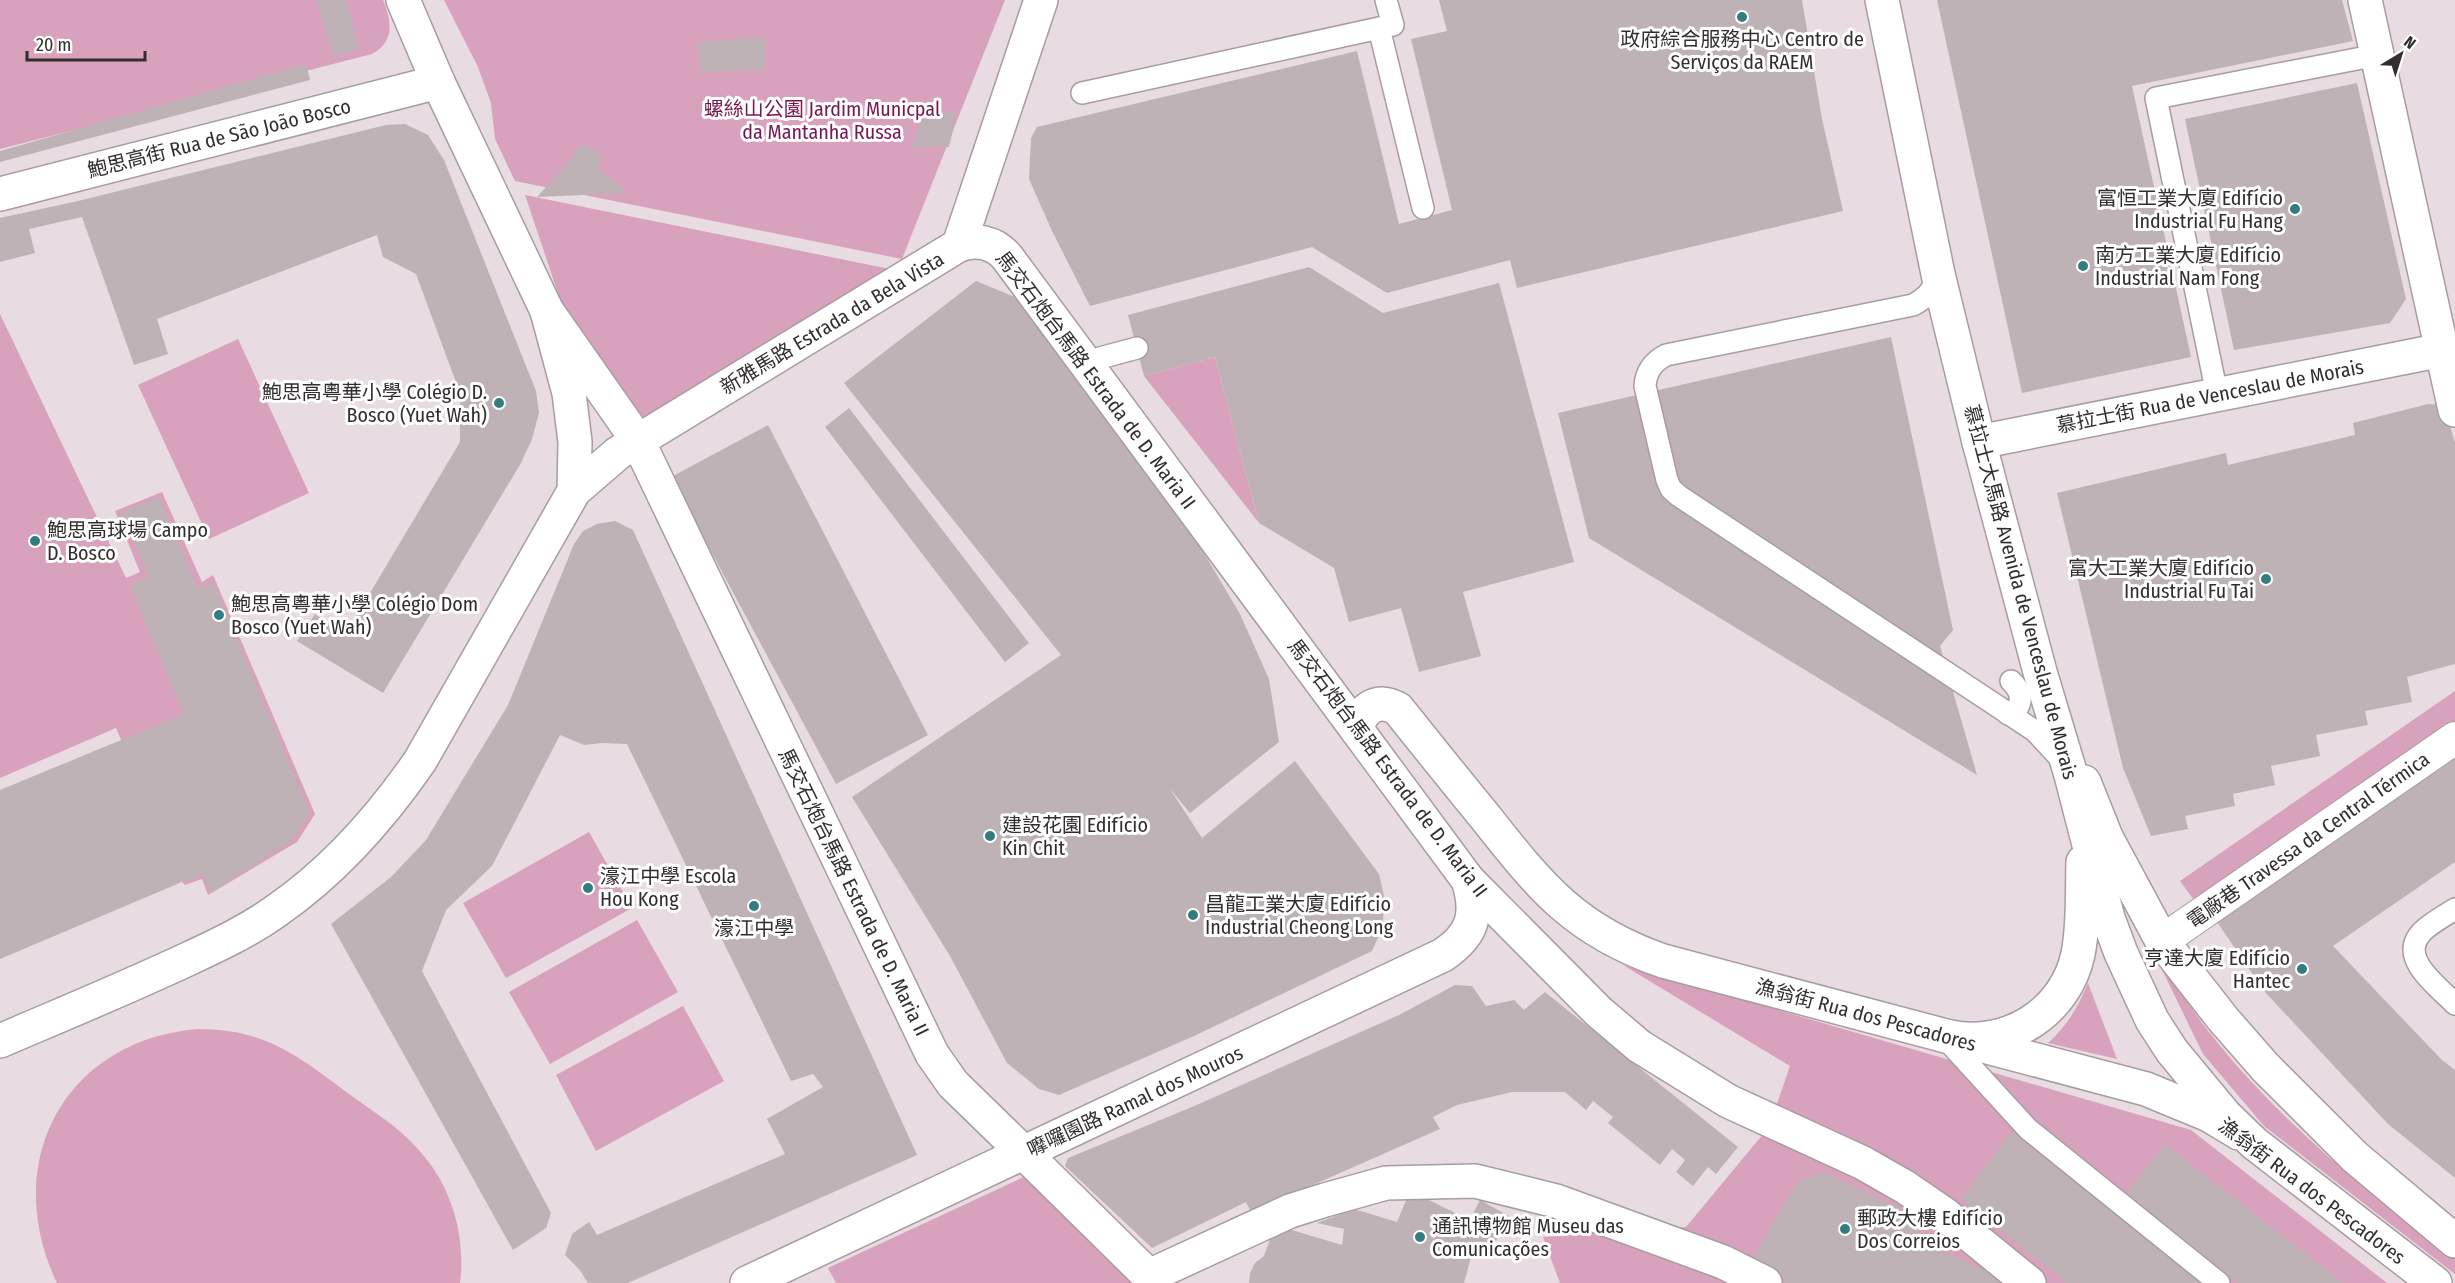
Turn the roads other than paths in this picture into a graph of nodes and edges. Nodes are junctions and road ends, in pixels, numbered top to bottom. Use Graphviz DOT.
graph roads {
  1 [pos="403,0"];
  2 [pos="1041,0"];
  3 [pos="1386,0"];
  4 [pos="1882,0"];
  5 [pos="2365,0"];
  6 [pos="1379,28"];
  7 [pos="2377,55"];
  8 [pos="438,82"];
  9 [pos="1082,93"];
  10 [pos="0,194"];
  11 [pos="1423,208"];
  12 [pos="959,245"];
  13 [pos="1938,274"];
  14 [pos="547,311"];
  15 [pos="1137,348"];
  16 [pos="2442,350"];
  17 [pos="1085,362"];
  18 [pos="2217,394"];
  19 [pos="2455,410"];
  20 [pos="638,441"];
  21 [pos="1979,442"];
  22 [pos="574,491"];
  23 [pos="2026,677"];
  24 [pos="2008,714"];
  25 [pos="1357,730"];
  26 [pos="2455,738"];
  27 [pos="2071,775"];
  28 [pos="2085,830"];
  29 [pos="1468,880"];
  30 [pos="2455,909"];
  31 [pos="2162,941"];
  32 [pos="2455,1004"];
  33 [pos="1946,1036"];
  34 [pos="0,1041"];
  35 [pos="2254,1143"];
  36 [pos="1024,1153"];
  37 [pos="2455,1241"];
  38 [pos="1152,1279"];
  39 [pos="747,1283"];
  40 [pos="1765,1283"];
  41 [pos="2029,1283"];
  42 [pos="2219,1283"];
  43 [pos="2434,1283"];
  1 -- 8 [label="main road"];
  2 -- 12 [label="main road, 新雅馬路 Estrada da Bela Vista"];
  3 -- 6 [label="lane"];
  4 -- 13 [label="main road, 慕拉士大馬路 Avenida de Venceslau de Morais"];
  5 -- 7 [label="main road"];
  6 -- 9 [label="lane"];
  6 -- 11 [label="lane"];
  7 -- 16 [label="main road"];
  7 -- 18 [label="lane"];
  8 -- 10 [label="main road, 鮑思高街 Rua de São João Bosco"];
  8 -- 14 [label="main road"];
  12 -- 17 [label="main road, 馬交石炮台馬路 Estrada de D. Maria II"];
  12 -- 20 [label="main road, 新雅馬路 Estrada da Bela Vista"];
  13 -- 21 [label="main road, 慕拉士大馬路 Avenida de Venceslau de Morais"];
  13 -- 24 [label="lane"];
  14 -- 20 [label="main road, 馬交石炮台馬路 Estrada de D. Maria II"];
  14 -- 22 [label="main road"];
  15 -- 17 [label="lane"];
  16 -- 18 [label="main road, 慕拉士街 Rua de Venceslau de Morais"];
  16 -- 19 [label="main road"];
  17 -- 25 [label="main road, 馬交石炮台馬路 Estrada de D. Maria II"];
  18 -- 21 [label="main road, 慕拉士街 Rua de Venceslau de Morais"];
  20 -- 22 [label="main road, 新雅馬路 Estrada da Bela Vista"];
  20 -- 36 [label="main road, 馬交石炮台馬路 Estrada de D. Maria II"];
  21 -- 23 [label="main road, 慕拉士大馬路 Avenida de Venceslau de Morais"];
  22 -- 34 [label="main road"];
  23 -- 24 [label="lane"];
  23 -- 27 [label="main road, 慕拉士大馬路 Avenida de Venceslau de Morais"];
  23 -- 31 [label="main road"];
  24 -- 27 [label="lane"];
  25 -- 29 [label="main road, 馬交石炮台馬路 Estrada de D. Maria II"];
  25 -- 33 [label="main road, 漁翁街 Rua dos Pescadores"];
  26 -- 31 [label="street, 電廠巷 Travessa da Central Térmica"];
  27 -- 28 [label="main road, 慕拉士大馬路 Avenida de Venceslau de Morais"];
  28 -- 33 [label="main road"];
  28 -- 35 [label="main road, 慕拉士大馬路 Avenida de Venceslau de Morais"];
  29 -- 36 [label="main road, 嚤囉園路 Ramal dos Mouros"];
  29 -- 41 [label="main road, 馬交石炮台馬路 Estrada de D. Maria II"];
  30 -- 32 [label="lane"];
  31 -- 37 [label="main road"];
  33 -- 35 [label="main road, 漁翁街 Rua dos Pescadores"];
  33 -- 42 [label="lane"];
  35 -- 43 [label="main road, 漁翁街 Rua dos Pescadores"];
  36 -- 38 [label="main road, 馬交石炮台馬路 Estrada de D. Maria II"];
  36 -- 39 [label="main road, 嚤囉園路 Ramal dos Mouros"];
  38 -- 40 [label="main road"];
}
